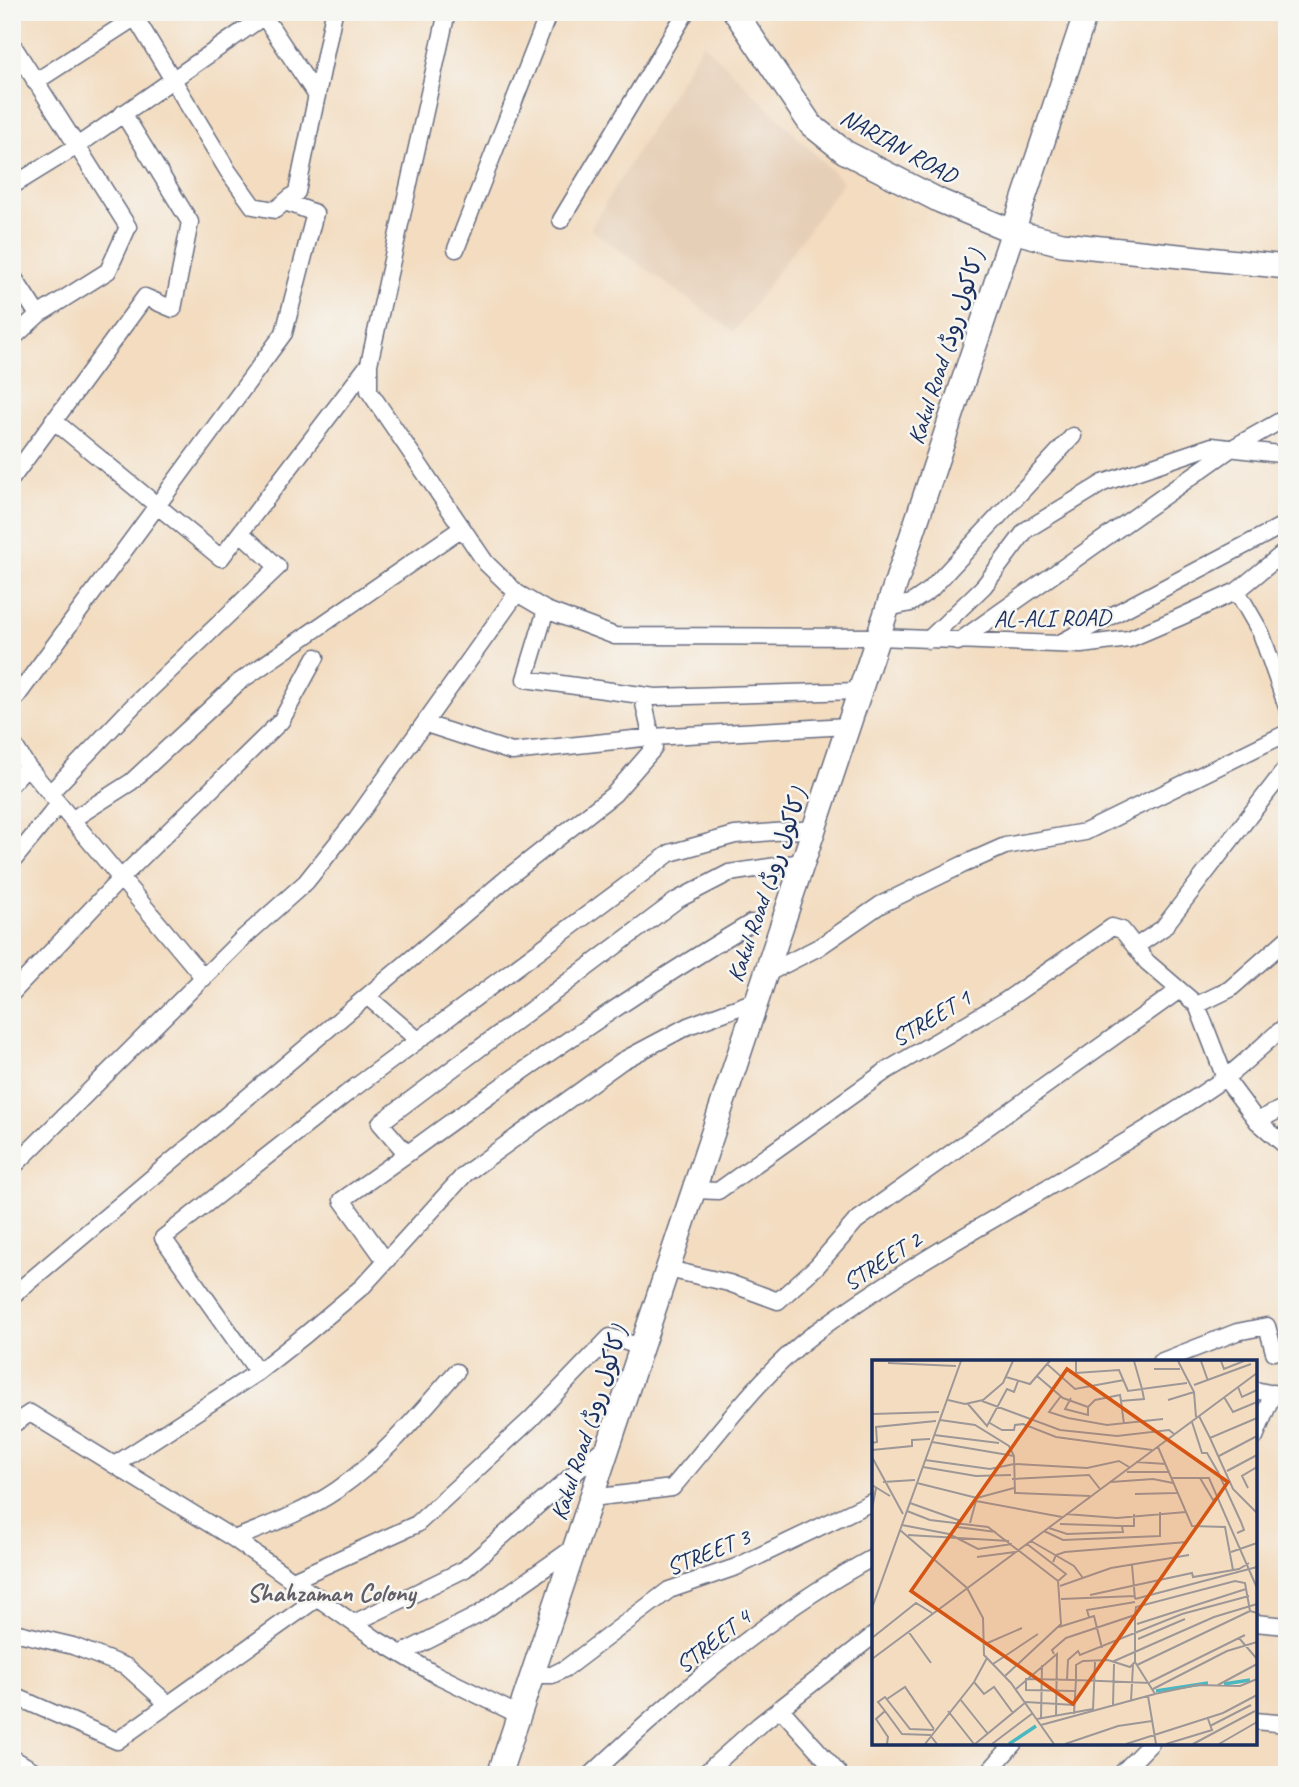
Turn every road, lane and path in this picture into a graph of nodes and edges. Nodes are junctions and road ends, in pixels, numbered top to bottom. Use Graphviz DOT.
graph roads {
  1 [pos="334,12"];
  2 [pos="447,12"];
  3 [pos="549,12"];
  4 [pos="686,12"];
  5 [pos="735,12"];
  6 [pos="1086,12"];
  7 [pos="137,14"];
  8 [pos="265,14"];
  9 [pos="12,44"];
  10 [pos="172,79"];
  11 [pos="35,82"];
  12 [pos="317,96"];
  13 [pos="123,113"];
  14 [pos="77,146"];
  15 [pos="12,186"];
  16 [pos="288,202"];
  17 [pos="561,219"];
  18 [pos="1012,231"];
  19 [pos="456,249"];
  20 [pos="1287,267"];
  21 [pos="12,275"];
  22 [pos="37,316"];
  23 [pos="12,339"];
  24 [pos="369,365"];
  25 [pos="1287,417"];
  26 [pos="53,420"];
  27 [pos="1073,436"];
  28 [pos="1235,447"];
  29 [pos="1287,456"];
  30 [pos="12,478"];
  31 [pos="158,505"];
  32 [pos="1287,523"];
  33 [pos="462,528"];
  34 [pos="241,533"];
  35 [pos="1287,550"];
  36 [pos="1237,591"];
  37 [pos="517,593"];
  38 [pos="888,608"];
  39 [pos="546,610"];
  40 [pos="878,637"];
  41 [pos="928,640"];
  42 [pos="958,642"];
  43 [pos="1056,645"];
  44 [pos="316,657"];
  45 [pos="859,691"];
  46 [pos="642,695"];
  47 [pos="12,703"];
  48 [pos="1287,707"];
  49 [pos="426,724"];
  50 [pos="848,726"];
  51 [pos="1287,733"];
  52 [pos="652,737"];
  53 [pos="12,742"];
  54 [pos="27,766"];
  55 [pos="1287,767"];
  56 [pos="12,783"];
  57 [pos="55,799"];
  58 [pos="73,819"];
  59 [pos="814,829"];
  60 [pos="12,862"];
  61 [pos="802,862"];
  62 [pos="121,878"];
  63 [pos="751,923"];
  64 [pos="1287,939"];
  65 [pos="1135,947"];
  66 [pos="764,975"];
  67 [pos="204,978"];
  68 [pos="1178,991"];
  69 [pos="12,993"];
  70 [pos="368,997"];
  71 [pos="755,1001"];
  72 [pos="1197,1005"];
  73 [pos="1287,1025"];
  74 [pos="418,1040"];
  75 [pos="1225,1078"];
  76 [pos="1287,1106"];
  77 [pos="1256,1121"];
  78 [pos="1287,1147"];
  79 [pos="407,1154"];
  80 [pos="12,1168"];
  81 [pos="694,1190"];
  82 [pos="386,1260"];
  83 [pos="667,1269"];
  84 [pos="12,1296"];
  85 [pos="641,1347"];
  86 [pos="1287,1347"];
  87 [pos="1165,1360"];
  88 [pos="258,1372"];
  89 [pos="456,1372"];
  90 [pos="1257,1390"];
  91 [pos="1280,1395"];
  92 [pos="12,1425"];
  93 [pos="1257,1434"];
  94 [pos="609,1442"];
  95 [pos="116,1464"];
  96 [pos="592,1498"];
  97 [pos="872,1503"];
  98 [pos="234,1539"];
  99 [pos="576,1546"];
  100 [pos="872,1558"];
  101 [pos="293,1580"];
  102 [pos="319,1598"];
  103 [pos="354,1623"];
  104 [pos="1257,1623"];
  105 [pos="1287,1626"];
  106 [pos="12,1636"];
  107 [pos="872,1637"];
  108 [pos="401,1654"];
  109 [pos="532,1675"];
  110 [pos="12,1695"];
  111 [pos="168,1704"];
  112 [pos="780,1708"];
  113 [pos="519,1715"];
  114 [pos="1257,1721"];
  115 [pos="1287,1724"];
  116 [pos="1012,1745"];
  117 [pos="1149,1745"];
  118 [pos="12,1758"];
  119 [pos="41,1775"];
  120 [pos="499,1775"];
  121 [pos="591,1775"];
  122 [pos="703,1775"];
  123 [pos="840,1775"];
  124 [pos="986,1775"];
  125 [pos="1120,1775"];
  1 -- 12 [label="street"];
  2 -- 24 [label="street"];
  3 -- 19 [label="street"];
  4 -- 17 [label="street"];
  5 -- 18 [label="main road, NARIAN ROAD"];
  6 -- 18 [label="main road, Kakul Road (کاکول روڈ)"];
  7 -- 10 [label="street"];
  7 -- 11 [label="street"];
  8 -- 10 [label="street"];
  8 -- 12 [label="street"];
  9 -- 11 [label="street"];
  10 -- 13 [label="street"];
  10 -- 16 [label="street"];
  11 -- 14 [label="street"];
  12 -- 16 [label="street"];
  13 -- 14 [label="street"];
  13 -- 26 [label="street"];
  14 -- 15 [label="street"];
  14 -- 22 [label="street"];
  16 -- 31 [label="street"];
  18 -- 20 [label="main road, NARIAN ROAD"];
  18 -- 38 [label="main road, Kakul Road (کاکول روڈ)"];
  21 -- 22 [label="street"];
  22 -- 23 [label="street"];
  24 -- 33 [label="street, AL-ALI ROAD"];
  24 -- 34 [label="street"];
  25 -- 28 [label="street"];
  26 -- 30 [label="street"];
  26 -- 31 [label="street"];
  27 -- 38 [label="street"];
  28 -- 29 [label="street"];
  28 -- 41 [label="street"];
  28 -- 42 [label="street"];
  31 -- 34 [label="street"];
  31 -- 47 [label="street"];
  32 -- 43 [label="street"];
  33 -- 37 [label="street, AL-ALI ROAD"];
  33 -- 58 [label="street"];
  34 -- 57 [label="street"];
  35 -- 36 [label="street, AL-ALI ROAD"];
  36 -- 43 [label="street, AL-ALI ROAD"];
  36 -- 48 [label="street"];
  37 -- 39 [label="street, AL-ALI ROAD"];
  37 -- 49 [label="street"];
  38 -- 40 [label="main road, Kakul Road (کاکول روڈ)"];
  39 -- 40 [label="street, AL-ALI ROAD"];
  39 -- 46 [label="street"];
  40 -- 41 [label="street, AL-ALI ROAD"];
  40 -- 45 [label="main road, Kakul Road (کاکول روڈ)"];
  41 -- 42 [label="street, AL-ALI ROAD"];
  42 -- 43 [label="street, AL-ALI ROAD"];
  44 -- 62 [label="street"];
  45 -- 46 [label="street"];
  45 -- 50 [label="main road, Kakul Road (کاکول روڈ)"];
  46 -- 52 [label="street"];
  49 -- 52 [label="street"];
  49 -- 67 [label="street"];
  50 -- 52 [label="street"];
  50 -- 59 [label="main road, Kakul Road (کاکول روڈ)"];
  51 -- 66 [label="street"];
  52 -- 70 [label="street"];
  53 -- 54 [label="street"];
  54 -- 56 [label="street"];
  54 -- 57 [label="street"];
  55 -- 65 [label="street"];
  57 -- 58 [label="street"];
  57 -- 60 [label="street"];
  58 -- 62 [label="street"];
  59 -- 61 [label="main road, Kakul Road (کاکول روڈ)"];
  59 -- 74 [label="street"];
  61 -- 66 [label="main road, Kakul Road (کاکول روڈ)"];
  61 -- 79 [label="street"];
  62 -- 67 [label="street"];
  62 -- 69 [label="street"];
  63 -- 79 [label="street"];
  64 -- 72 [label="street"];
  65 -- 68 [label="street, STREET 1"];
  65 -- 81 [label="street, STREET 1"];
  66 -- 71 [label="main road, Kakul Road (کاکول روڈ)"];
  67 -- 80 [label="street"];
  68 -- 72 [label="street, STREET 1"];
  68 -- 83 [label="street"];
  70 -- 74 [label="street"];
  70 -- 84 [label="street"];
  71 -- 81 [label="main road, Kakul Road (کاکول روڈ)"];
  71 -- 82 [label="street"];
  72 -- 75 [label="street"];
  73 -- 75 [label="street, STREET 2"];
  74 -- 88 [label="street"];
  75 -- 77 [label="street"];
  75 -- 96 [label="street, STREET 2"];
  76 -- 77 [label="street"];
  77 -- 78 [label="street"];
  79 -- 82 [label="street"];
  81 -- 83 [label="main road, Kakul Road (کاکول روڈ)"];
  82 -- 88 [label="street"];
  83 -- 85 [label="main road, Kakul Road (کاکول روڈ)"];
  85 -- 94 [label="main road, Kakul Road (کاکول روڈ)"];
  85 -- 101 [label="street"];
  86 -- 87 [label="street"];
  88 -- 95 [label="street"];
  89 -- 98 [label="street"];
  90 -- 91 [label="street"];
  91 -- 93 [label="street"];
  92 -- 95 [label="street"];
  94 -- 96 [label="main road, Kakul Road (کاکول روڈ)"];
  94 -- 103 [label="street"];
  95 -- 98 [label="street"];
  96 -- 99 [label="main road, Kakul Road (کاکول روڈ)"];
  97 -- 109 [label="street, STREET 3"];
  98 -- 101 [label="street"];
  99 -- 108 [label="street"];
  99 -- 109 [label="main road, Kakul Road (کاکول روڈ)"];
  100 -- 121 [label="street, STREET 4"];
  101 -- 102 [label="street"];
  102 -- 103 [label="street"];
  102 -- 111 [label="street"];
  103 -- 108 [label="street"];
  104 -- 105 [label="street"];
  106 -- 111 [label="street"];
  107 -- 112 [label="street"];
  108 -- 113 [label="street"];
  109 -- 113 [label="main road, Kakul Road (کاکول روڈ)"];
  110 -- 111 [label="street"];
  112 -- 122 [label="street"];
  112 -- 123 [label="street"];
  113 -- 120 [label="main road, Kakul Road (کاکول روڈ)"];
  114 -- 115 [label="street"];
  116 -- 124 [label="street"];
  117 -- 125 [label="street"];
  118 -- 119 [label="street"];
}
